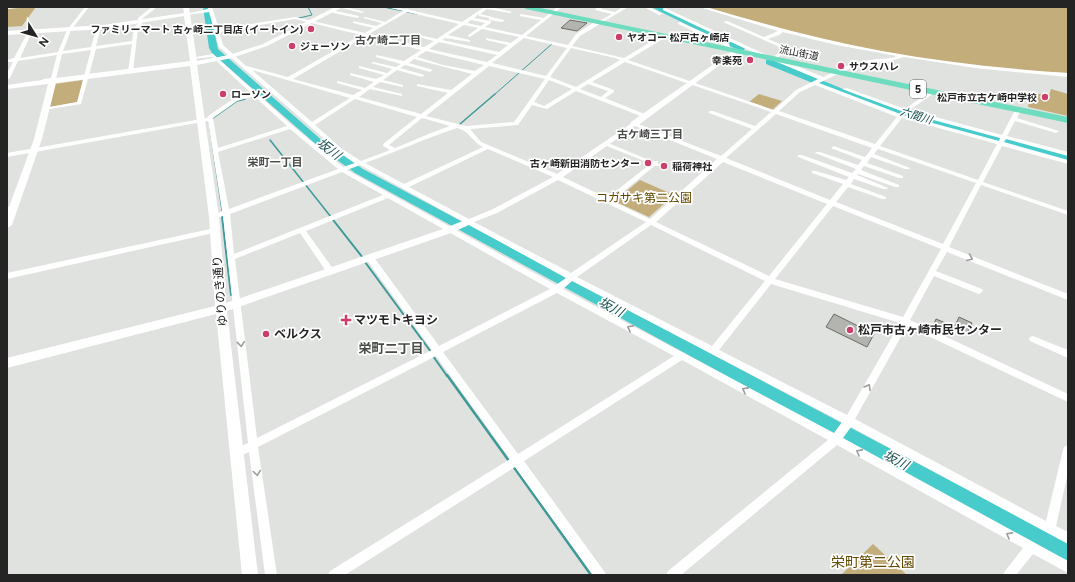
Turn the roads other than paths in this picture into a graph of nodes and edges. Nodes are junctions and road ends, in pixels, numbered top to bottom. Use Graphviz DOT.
graph roads {
  1 [pos="19,7"];
  2 [pos="87,7"];
  3 [pos="155,7"];
  4 [pos="340,7"];
  5 [pos="389,7"];
  6 [pos="413,7"];
  7 [pos="526,7"];
  8 [pos="560,7"];
  9 [pos="600,7"];
  10 [pos="626,7"];
  11 [pos="646,7"];
  12 [pos="701,7"];
  13 [pos="7,8"];
  14 [pos="210,9"];
  15 [pos="483,9"];
  16 [pos="187,10"];
  17 [pos="331,11"];
  18 [pos="406,11"];
  19 [pos="655,11"];
  20 [pos="362,12"];
  21 [pos="510,12"];
  22 [pos="552,12"];
  23 [pos="615,13"];
  24 [pos="661,14"];
  25 [pos="325,15"];
  26 [pos="522,15"];
  27 [pos="503,16"];
  28 [pos="365,18"];
  29 [pos="470,18"];
  30 [pos="544,19"];
  31 [pos="346,20"];
  32 [pos="502,21"];
  33 [pos="746,21"];
  34 [pos="139,22"];
  35 [pos="311,22"];
  36 [pos="599,22"];
  37 [pos="725,22"];
  38 [pos="385,23"];
  39 [pos="463,23"];
  40 [pos="680,23"];
  41 [pos="735,26"];
  42 [pos="98,27"];
  43 [pos="482,27"];
  44 [pos="70,28"];
  45 [pos="377,28"];
  46 [pos="217,30"];
  47 [pos="782,30"];
  48 [pos="30,32"];
  49 [pos="7,33"];
  50 [pos="420,33"];
  51 [pos="413,34"];
  52 [pos="494,34"];
  53 [pos="365,35"];
  54 [pos="523,36"];
  55 [pos="664,36"];
  56 [pos="440,38"];
  57 [pos="488,39"];
  58 [pos="764,39"];
  59 [pos="518,40"];
  60 [pos="135,42"];
  61 [pos="481,44"];
  62 [pos="512,44"];
  63 [pos="430,45"];
  64 [pos="570,46"];
  65 [pos="93,48"];
  66 [pos="445,48"];
  67 [pos="424,49"];
  68 [pos="727,49"];
  69 [pos="506,50"];
  70 [pos="736,51"];
  71 [pos="60,53"];
  72 [pos="500,54"];
  73 [pos="231,56"];
  74 [pos="378,56"];
  75 [pos="903,56"];
  76 [pos="412,57"];
  77 [pos="218,59"];
  78 [pos="625,59"];
  79 [pos="773,59"];
  80 [pos="16,60"];
  81 [pos="193,60"];
  82 [pos="7,61"];
  83 [pos="373,63"];
  84 [pos="403,63"];
  85 [pos="488,64"];
  86 [pos="244,67"];
  87 [pos="361,67"];
  88 [pos="395,68"];
  89 [pos="430,70"];
  90 [pos="131,71"];
  91 [pos="837,72"];
  92 [pos="476,73"];
  93 [pos="352,74"];
  94 [pos="387,74"];
  95 [pos="422,75"];
  96 [pos="1068,75"];
  97 [pos="86,77"];
  98 [pos="7,78"];
  99 [pos="547,78"];
  100 [pos="289,79"];
  101 [pos="822,79"];
  102 [pos="53,80"];
  103 [pos="377,80"];
  104 [pos="339,82"];
  105 [pos="588,82"];
  106 [pos="692,82"];
  107 [pos="814,83"];
  108 [pos="419,85"];
  109 [pos="7,86"];
  110 [pos="401,86"];
  111 [pos="366,88"];
  112 [pos="576,89"];
  113 [pos="845,89"];
  114 [pos="452,92"];
  115 [pos="932,92"];
  116 [pos="254,94"];
  117 [pos="400,95"];
  118 [pos="353,97"];
  119 [pos="601,99"];
  120 [pos="530,103"];
  121 [pos="46,109"];
  122 [pos="1018,110"];
  123 [pos="712,112"];
  124 [pos="774,112"];
  125 [pos="904,114"];
  126 [pos="422,116"];
  127 [pos="645,116"];
  128 [pos="1013,119"];
  129 [pos="205,120"];
  130 [pos="1068,120"];
  131 [pos="311,124"];
  132 [pos="634,124"];
  133 [pos="457,126"];
  134 [pos="291,127"];
  135 [pos="466,128"];
  136 [pos="756,128"];
  137 [pos="1056,131"];
  138 [pos="1002,140"];
  139 [pos="606,144"];
  140 [pos="488,147"];
  141 [pos="834,148"];
  142 [pos="877,148"];
  143 [pos="35,150"];
  144 [pos="394,150"];
  145 [pos="216,152"];
  146 [pos="818,153"];
  147 [pos="7,154"];
  148 [pos="1068,154"];
  149 [pos="800,156"];
  150 [pos="722,159"];
  151 [pos="1068,162"];
  152 [pos="657,163"];
  153 [pos="359,164"];
  154 [pos="862,166"];
  155 [pos="907,168"];
  156 [pos="344,169"];
  157 [pos="814,172"];
  158 [pos="558,177"];
  159 [pos="901,177"];
  160 [pos="979,183"];
  161 [pos="848,184"];
  162 [pos="403,186"];
  163 [pos="897,186"];
  164 [pos="885,188"];
  165 [pos="389,196"];
  166 [pos="884,198"];
  167 [pos="608,201"];
  168 [pos="832,203"];
  169 [pos="10,209"];
  170 [pos="226,213"];
  171 [pos="1068,213"];
  172 [pos="214,217"];
  173 [pos="467,222"];
  174 [pos="651,222"];
  175 [pos="7,225"];
  176 [pos="451,229"];
  177 [pos="215,230"];
  178 [pos="302,230"];
  179 [pos="945,248"];
  180 [pos="231,258"];
  181 [pos="366,260"];
  182 [pos="331,272"];
  183 [pos="932,272"];
  184 [pos="7,276"];
  185 [pos="572,276"];
  186 [pos="770,280"];
  187 [pos="557,290"];
  188 [pos="979,291"];
  189 [pos="1068,298"];
  190 [pos="236,305"];
  191 [pos="221,310"];
  192 [pos="905,322"];
  193 [pos="1034,339"];
  194 [pos="714,350"];
  195 [pos="434,353"];
  196 [pos="1068,354"];
  197 [pos="682,356"];
  198 [pos="7,363"];
  199 [pos="1068,398"];
  200 [pos="848,422"];
  201 [pos="836,438"];
  202 [pos="254,445"];
  203 [pos="1068,450"];
  204 [pos="236,453"];
  205 [pos="513,463"];
  206 [pos="1050,529"];
  207 [pos="1068,538"];
  208 [pos="1031,547"];
  209 [pos="1068,567"];
  210 [pos="250,575"];
  211 [pos="271,575"];
  212 [pos="334,575"];
  213 [pos="600,575"];
  214 [pos="672,575"];
  215 [pos="1008,575"];
  1 -- 13 [label="street"];
  2 -- 44 [label="street"];
  3 -- 34 [label="street"];
  4 -- 17 [label="street"];
  4 -- 20 [label="street"];
  5 -- 18 [label="street"];
  6 -- 18 [label="street"];
  7 -- 22 [label="main road, 流山街道 / 5"];
  8 -- 22 [label="street"];
  9 -- 23 [label="street"];
  10 -- 23 [label="street"];
  11 -- 19 [label="street"];
  12 -- 33 [label="street"];
  14 -- 16 [label="street"];
  14 -- 46 [label="street"];
  15 -- 21 [label="street"];
  15 -- 27 [label="street"];
  15 -- 29 [label="street"];
  15 -- 32 [label="street"];
  16 -- 34 [label="street"];
  16 -- 81 [label="street, ゆりのき通り"];
  17 -- 25 [label="street"];
  17 -- 45 [label="street"];
  18 -- 38 [label="street"];
  18 -- 39 [label="street"];
  19 -- 24 [label="street"];
  19 -- 79 [label="street"];
  22 -- 30 [label="street"];
  22 -- 36 [label="main road, 流山街道 / 5"];
  23 -- 36 [label="street"];
  25 -- 31 [label="street"];
  25 -- 35 [label="street"];
  26 -- 30 [label="street"];
  28 -- 38 [label="street"];
  29 -- 39 [label="street"];
  29 -- 43 [label="street"];
  30 -- 54 [label="street"];
  33 -- 41 [label="street"];
  33 -- 47 [label="street"];
  34 -- 42 [label="street"];
  34 -- 60 [label="street"];
  35 -- 46 [label="street"];
  35 -- 53 [label="street"];
  35 -- 73 [label="street"];
  36 -- 55 [label="main road, 流山街道 / 5"];
  36 -- 64 [label="street"];
  37 -- 41 [label="street"];
  38 -- 45 [label="street"];
  39 -- 43 [label="street"];
  39 -- 56 [label="street"];
  40 -- 68 [label="street"];
  41 -- 58 [label="street"];
  42 -- 44 [label="street"];
  42 -- 65 [label="street"];
  43 -- 54 [label="street"];
  43 -- 56 [label="street"];
  44 -- 48 [label="street"];
  44 -- 71 [label="street"];
  45 -- 53 [label="street"];
  46 -- 73 [label="street"];
  47 -- 58 [label="street"];
  47 -- 75 [label="street"];
  48 -- 49 [label="street"];
  48 -- 80 [label="street"];
  50 -- 56 [label="street"];
  51 -- 56 [label="street"];
  52 -- 59 [label="street"];
  53 -- 67 [label="street"];
  53 -- 100 [label="street"];
  54 -- 59 [label="street"];
  54 -- 64 [label="street"];
  55 -- 68 [label="main road, 流山街道 / 5"];
  55 -- 78 [label="street"];
  56 -- 63 [label="street"];
  56 -- 72 [label="street"];
  57 -- 62 [label="street"];
  58 -- 79 [label="street"];
  59 -- 62 [label="street"];
  60 -- 65 [label="street"];
  60 -- 90 [label="street"];
  61 -- 69 [label="street"];
  62 -- 69 [label="street"];
  63 -- 66 [label="street"];
  63 -- 67 [label="street"];
  64 -- 78 [label="street"];
  64 -- 99 [label="street"];
  65 -- 71 [label="street"];
  65 -- 97 [label="street"];
  67 -- 76 [label="street"];
  67 -- 85 [label="street"];
  68 -- 70 [label="main road, 流山街道 / 5"];
  69 -- 72 [label="street"];
  70 -- 79 [label="main road, 流山街道 / 5"];
  70 -- 106 [label="street"];
  71 -- 80 [label="street"];
  71 -- 102 [label="street"];
  72 -- 85 [label="street"];
  73 -- 77 [label="street"];
  73 -- 86 [label="street"];
  74 -- 84 [label="street"];
  75 -- 91 [label="street"];
  75 -- 96 [label="street"];
  76 -- 84 [label="street"];
  76 -- 92 [label="street"];
  77 -- 81 [label="street"];
  77 -- 116 [label="street"];
  78 -- 105 [label="street"];
  78 -- 106 [label="street"];
  79 -- 91 [label="main road, 流山街道 / 5"];
  79 -- 101 [label="street"];
  80 -- 82 [label="street"];
  80 -- 98 [label="street"];
  81 -- 90 [label="street"];
  81 -- 129 [label="street, ゆりのき通り"];
  83 -- 88 [label="street"];
  84 -- 88 [label="street"];
  84 -- 89 [label="street"];
  85 -- 92 [label="street"];
  85 -- 99 [label="street"];
  86 -- 100 [label="street"];
  86 -- 131 [label="street"];
  87 -- 94 [label="street"];
  88 -- 94 [label="street"];
  88 -- 95 [label="street"];
  90 -- 97 [label="street"];
  91 -- 101 [label="street"];
  91 -- 115 [label="main road, 流山街道 / 5"];
  92 -- 114 [label="street"];
  93 -- 103 [label="street"];
  94 -- 103 [label="street"];
  97 -- 102 [label="street"];
  97 -- 121 [label="street"];
  99 -- 112 [label="street"];
  99 -- 120 [label="street"];
  100 -- 118 [label="street"];
  101 -- 107 [label="street"];
  102 -- 109 [label="street"];
  102 -- 121 [label="street"];
  103 -- 110 [label="street"];
  103 -- 111 [label="street"];
  104 -- 111 [label="street"];
  105 -- 112 [label="street"];
  105 -- 119 [label="street"];
  106 -- 124 [label="street"];
  106 -- 127 [label="street"];
  107 -- 124 [label="street"];
  107 -- 125 [label="street"];
  108 -- 114 [label="street"];
  111 -- 117 [label="street"];
  111 -- 118 [label="street"];
  112 -- 119 [label="street"];
  112 -- 120 [label="street"];
  113 -- 125 [label="street"];
  114 -- 126 [label="street"];
  115 -- 122 [label="main road, 流山街道 / 5"];
  115 -- 125 [label="street"];
  116 -- 129 [label="street"];
  116 -- 134 [label="street"];
  118 -- 126 [label="street"];
  118 -- 131 [label="street"];
  119 -- 127 [label="street"];
  120 -- 135 [label="street"];
  121 -- 143 [label="street"];
  122 -- 128 [label="street"];
  122 -- 130 [label="main road, 流山街道 / 5"];
  123 -- 136 [label="street"];
  124 -- 136 [label="street"];
  124 -- 142 [label="street"];
  125 -- 138 [label="street"];
  125 -- 142 [label="street"];
  126 -- 133 [label="street"];
  126 -- 144 [label="street"];
  127 -- 132 [label="street"];
  128 -- 137 [label="street"];
  128 -- 138 [label="street"];
  129 -- 143 [label="street"];
  129 -- 145 [label="street"];
  129 -- 172 [label="street, ゆりのき通り"];
  131 -- 153 [label="street"];
  132 -- 139 [label="street"];
  132 -- 150 [label="street"];
  133 -- 135 [label="street"];
  133 -- 144 [label="street"];
  134 -- 145 [label="street"];
  134 -- 156 [label="street"];
  135 -- 140 [label="street"];
  136 -- 150 [label="street"];
  138 -- 148 [label="street"];
  138 -- 151 [label="street"];
  138 -- 160 [label="street"];
  139 -- 152 [label="street"];
  139 -- 158 [label="street"];
  140 -- 158 [label="street"];
  140 -- 162 [label="street"];
  141 -- 154 [label="street"];
  142 -- 154 [label="street"];
  142 -- 160 [label="street"];
  143 -- 147 [label="street"];
  143 -- 169 [label="street"];
  144 -- 153 [label="street"];
  145 -- 170 [label="street"];
  146 -- 154 [label="street"];
  149 -- 154 [label="street"];
  150 -- 168 [label="street"];
  150 -- 174 [label="street"];
  152 -- 167 [label="street"];
  153 -- 156 [label="street"];
  153 -- 162 [label="street"];
  154 -- 155 [label="street"];
  154 -- 159 [label="street"];
  154 -- 161 [label="street"];
  154 -- 163 [label="street"];
  154 -- 164 [label="street"];
  156 -- 165 [label="street"];
  156 -- 170 [label="street"];
  157 -- 161 [label="street"];
  158 -- 167 [label="street"];
  158 -- 173 [label="street"];
  160 -- 171 [label="street"];
  160 -- 179 [label="street"];
  161 -- 166 [label="street"];
  161 -- 168 [label="street"];
  162 -- 173 [label="street"];
  165 -- 176 [label="street"];
  165 -- 178 [label="street"];
  167 -- 174 [label="street"];
  168 -- 179 [label="street"];
  168 -- 186 [label="street"];
  169 -- 175 [label="street"];
  170 -- 172 [label="street"];
  170 -- 180 [label="street"];
  172 -- 177 [label="street, ゆりのき通り"];
  173 -- 176 [label="street"];
  173 -- 185 [label="street"];
  174 -- 185 [label="street"];
  174 -- 186 [label="street"];
  176 -- 181 [label="street"];
  176 -- 187 [label="street"];
  177 -- 184 [label="street"];
  177 -- 191 [label="street, ゆりのき通り"];
  178 -- 180 [label="street"];
  178 -- 182 [label="street"];
  179 -- 183 [label="street"];
  179 -- 189 [label="street, one-way"];
  180 -- 190 [label="street"];
  181 -- 182 [label="street"];
  181 -- 195 [label="street"];
  182 -- 190 [label="street"];
  183 -- 188 [label="street"];
  183 -- 192 [label="street"];
  185 -- 187 [label="street"];
  185 -- 194 [label="street"];
  186 -- 192 [label="street"];
  186 -- 194 [label="street"];
  187 -- 195 [label="street"];
  197 -- 187 [label="street, one-way"];
  190 -- 191 [label="street"];
  190 -- 202 [label="street, one-way"];
  191 -- 198 [label="street"];
  191 -- 204 [label="street, ゆりのき通り"];
  192 -- 199 [label="street"];
  200 -- 192 [label="street, one-way"];
  193 -- 196 [label="street"];
  194 -- 200 [label="street"];
  195 -- 202 [label="street"];
  195 -- 205 [label="street"];
  201 -- 197 [label="street, one-way"];
  197 -- 205 [label="street"];
  200 -- 201 [label="street"];
  200 -- 206 [label="street"];
  208 -- 201 [label="street, one-way"];
  201 -- 214 [label="street"];
  202 -- 204 [label="street"];
  202 -- 211 [label="street, one-way"];
  203 -- 206 [label="street"];
  204 -- 210 [label="street, ゆりのき通り"];
  205 -- 212 [label="street"];
  205 -- 213 [label="street"];
  206 -- 207 [label="street"];
  208 -- 209 [label="street"];
  208 -- 215 [label="street"];
}
